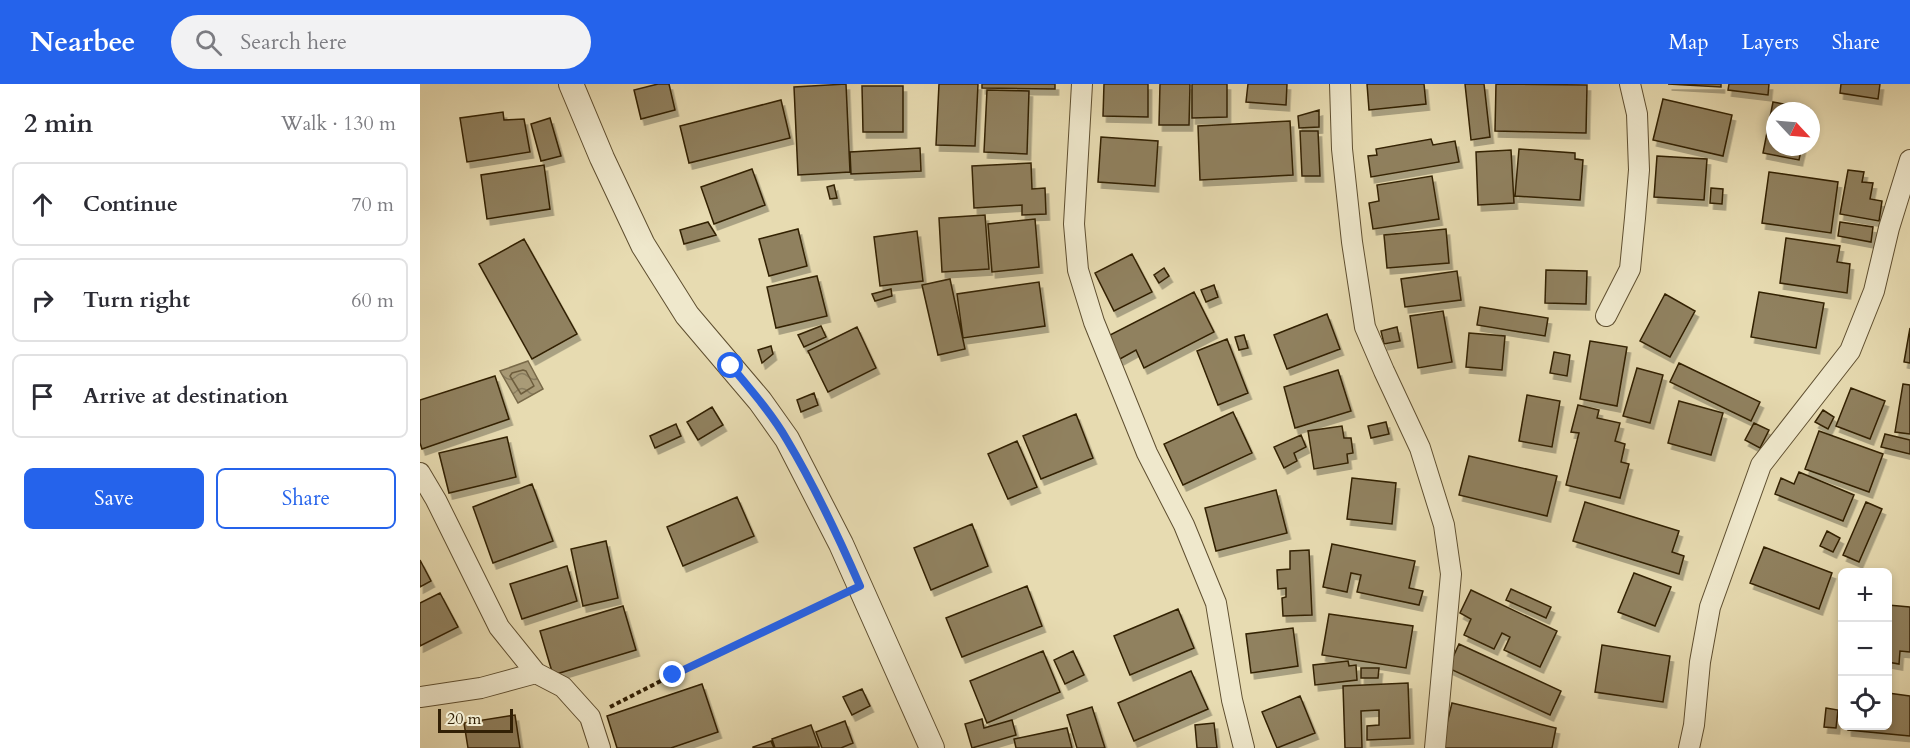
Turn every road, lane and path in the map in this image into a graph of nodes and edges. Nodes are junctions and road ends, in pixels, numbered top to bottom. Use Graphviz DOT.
graph roads {
  1 [pos="571,84"];
  2 [pos="1082,84"];
  3 [pos="1340,84"];
  4 [pos="1630,84"];
  5 [pos="1910,160"];
  6 [pos="1606,316"];
  7 [pos="420,473"];
  8 [pos="860,586"];
  9 [pos="536,673"];
  10 [pos="420,697"];
  11 [pos="590,717"];
  12 [pos="600,748"];
  13 [pos="932,748"];
  14 [pos="1244,748"];
  15 [pos="1435,748"];
  16 [pos="1689,748"];
  1 -- 8 [label="street"];
  2 -- 14 [label="street"];
  3 -- 15 [label="street"];
  4 -- 6 [label="street"];
  5 -- 16 [label="street"];
  7 -- 9 [label="street"];
  8 -- 11 [label="path"];
  8 -- 13 [label="street"];
  9 -- 10 [label="street"];
  9 -- 11 [label="street"];
  11 -- 12 [label="street"];
}
